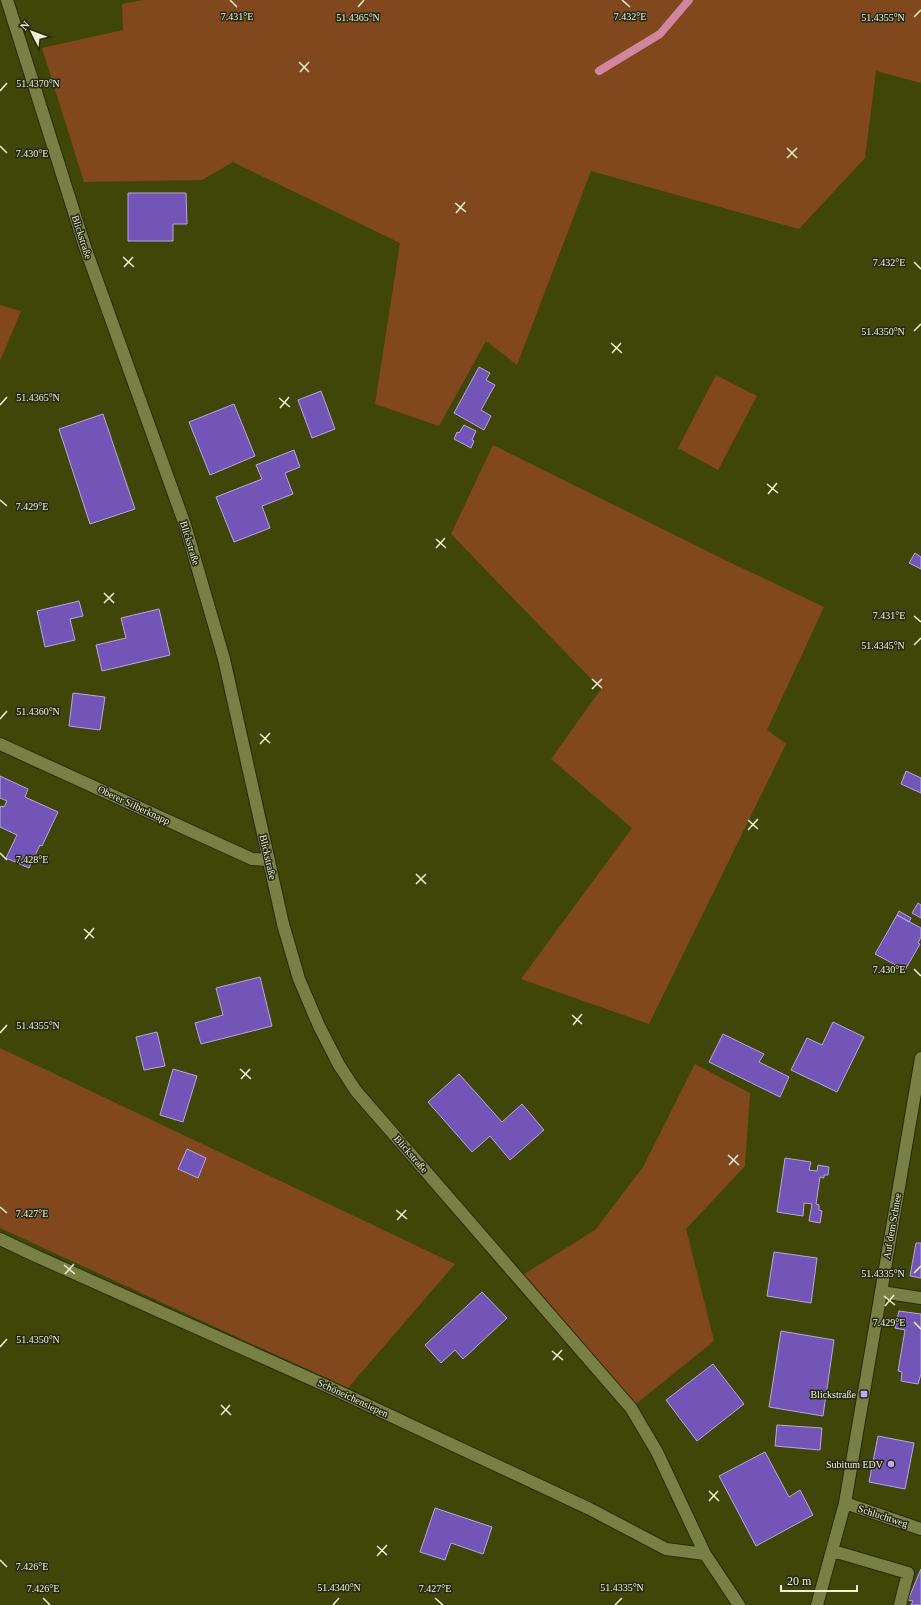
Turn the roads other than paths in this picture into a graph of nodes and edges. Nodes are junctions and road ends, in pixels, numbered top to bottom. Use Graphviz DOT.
graph roads {
  1 [pos="7,0"];
  2 [pos="0,744"];
  3 [pos="269,860"];
  4 [pos="921,1058"];
  5 [pos="0,1239"];
  6 [pos="881,1292"];
  7 [pos="921,1298"];
  8 [pos="845,1503"];
  9 [pos="921,1529"];
  10 [pos="833,1551"];
  11 [pos="705,1554"];
  12 [pos="739,1605"];
  13 [pos="817,1605"];
  14 [pos="900,1605"];
  1 -- 3 [label="street, Blickstraße"];
  2 -- 3 [label="street, Oberer Silberknapp"];
  3 -- 11 [label="street, Blickstraße"];
  4 -- 6 [label="street, Auf dem Schnee"];
  5 -- 11 [label="street, Schöneichensiepen"];
  6 -- 7 [label="street"];
  6 -- 8 [label="street, Auf dem Schnee"];
  8 -- 9 [label="street, Schluchtweg"];
  8 -- 10 [label="street, Auf dem Schnee"];
  10 -- 13 [label="street, Auf dem Schnee"];
  10 -- 14 [label="street"];
  11 -- 12 [label="street, Blickstraße"];
}
